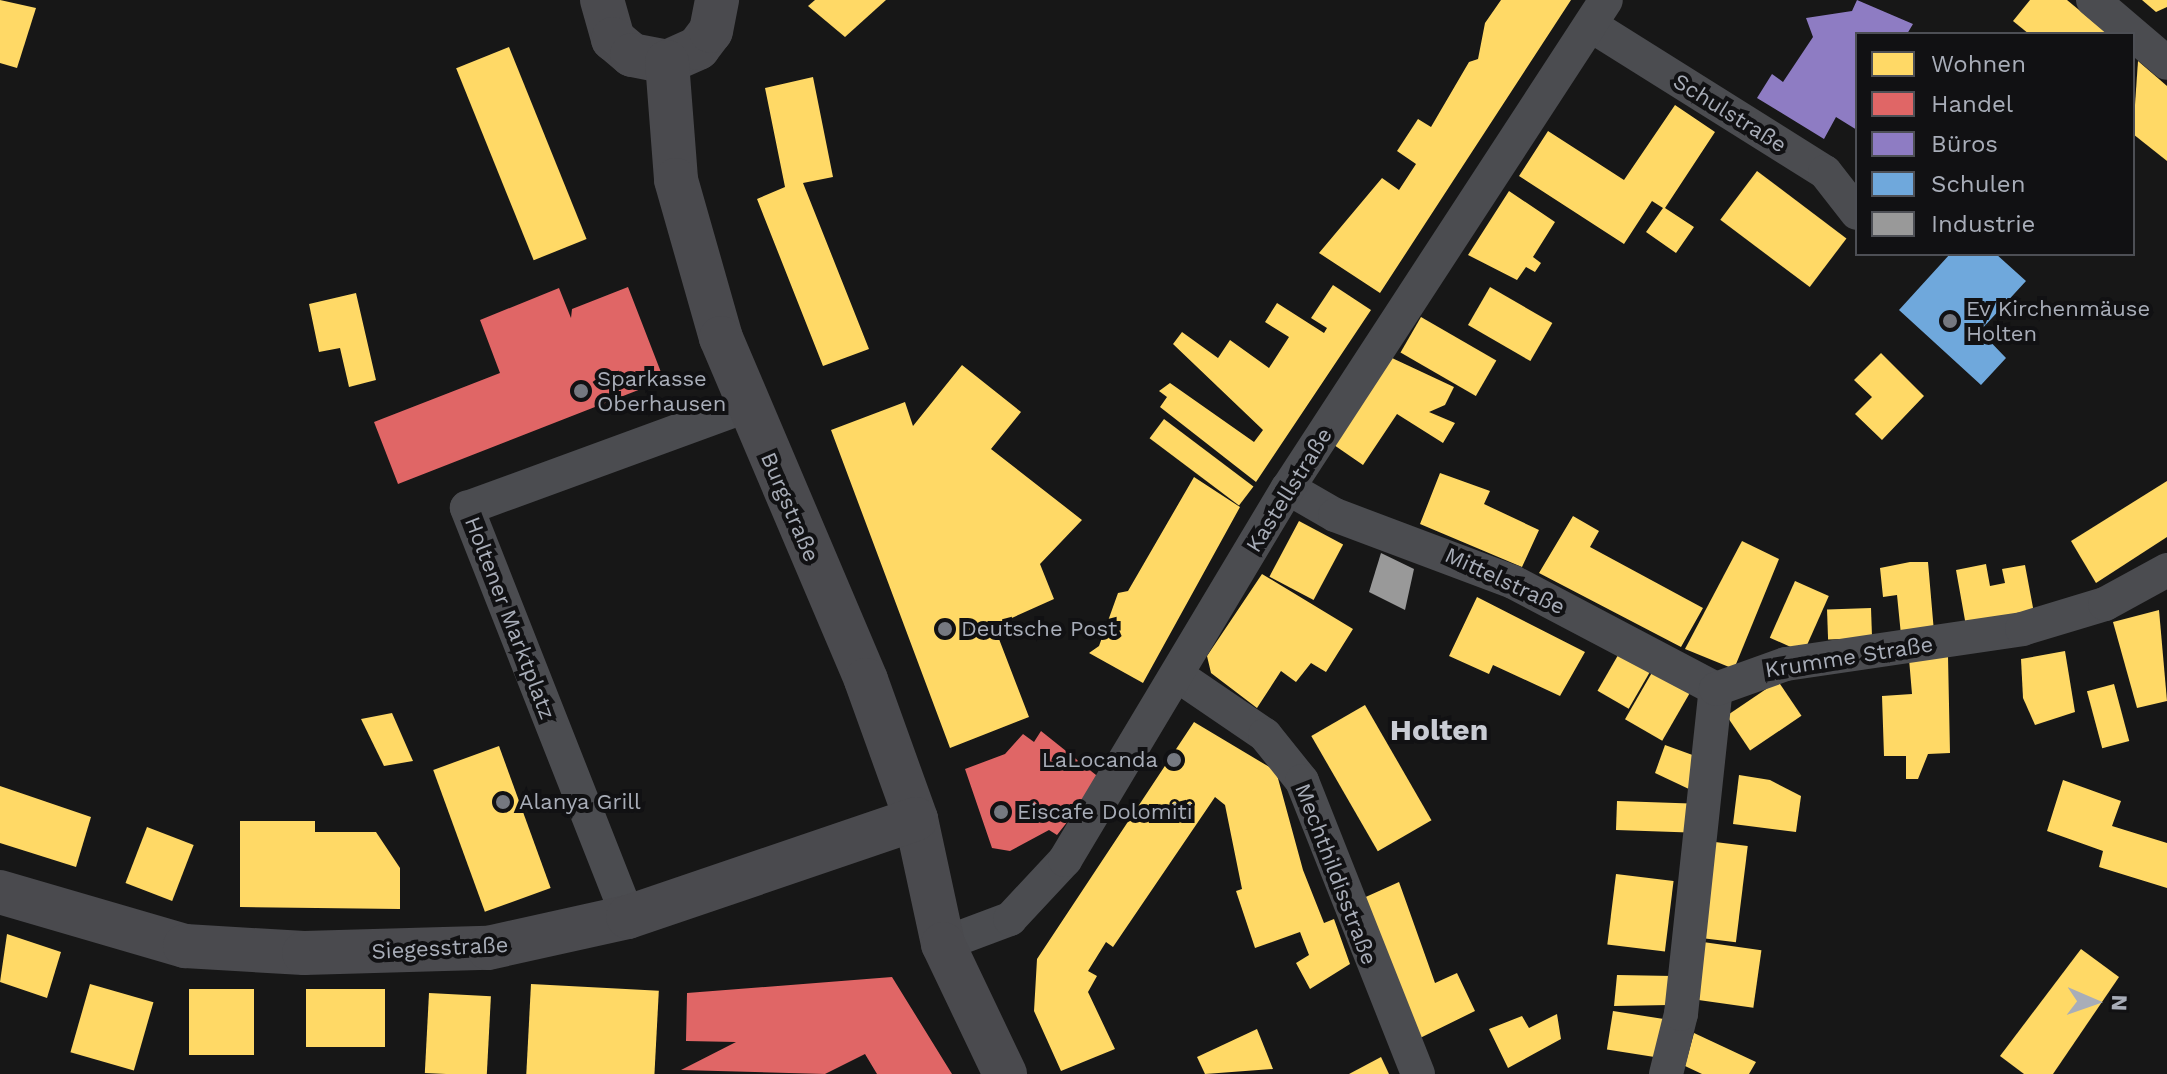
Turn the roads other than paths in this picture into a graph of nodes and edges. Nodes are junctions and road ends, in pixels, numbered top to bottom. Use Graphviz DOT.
graph roads {
  1 [pos="602,0"];
  2 [pos="717,0"];
  3 [pos="2093,0"];
  4 [pos="1599,13"];
  5 [pos="2131,32"];
  6 [pos="2135,36"];
  7 [pos="667,62"];
  8 [pos="2167,63"];
  9 [pos="1855,210"];
  10 [pos="748,405"];
  11 [pos="1288,488"];
  12 [pos="2167,570"];
  13 [pos="1177,675"];
  14 [pos="1716,689"];
  15 [pos="916,819"];
  16 [pos="0,892"];
  17 [pos="628,917"];
  18 [pos="943,944"];
  19 [pos="1005,1074"];
  20 [pos="1418,1074"];
  21 [pos="1666,1074"];
  1 -- 7 [label="main road"];
  2 -- 7 [label="main road"];
  3 -- 5 [label="street"];
  4 -- 9 [label="street, Schulstraße"];
  4 -- 11 [label="street, Kastellstraße"];
  6 -- 8 [label="street"];
  7 -- 10 [label="main road, Burgstraße"];
  10 -- 15 [label="main road, Burgstraße"];
  10 -- 17 [label="street, Holtener Marktplatz"];
  11 -- 13 [label="street, Kastellstraße"];
  11 -- 14 [label="street, Mittelstraße"];
  12 -- 14 [label="street, Krumme Straße"];
  13 -- 18 [label="street, Kastellstraße"];
  13 -- 20 [label="street, Mechthildisstraße"];
  14 -- 21 [label="street"];
  15 -- 17 [label="main road, Siegesstraße"];
  15 -- 18 [label="main road, Burgstraße"];
  16 -- 17 [label="main road, Siegesstraße"];
  18 -- 19 [label="main road, Burgstraße"];
}
